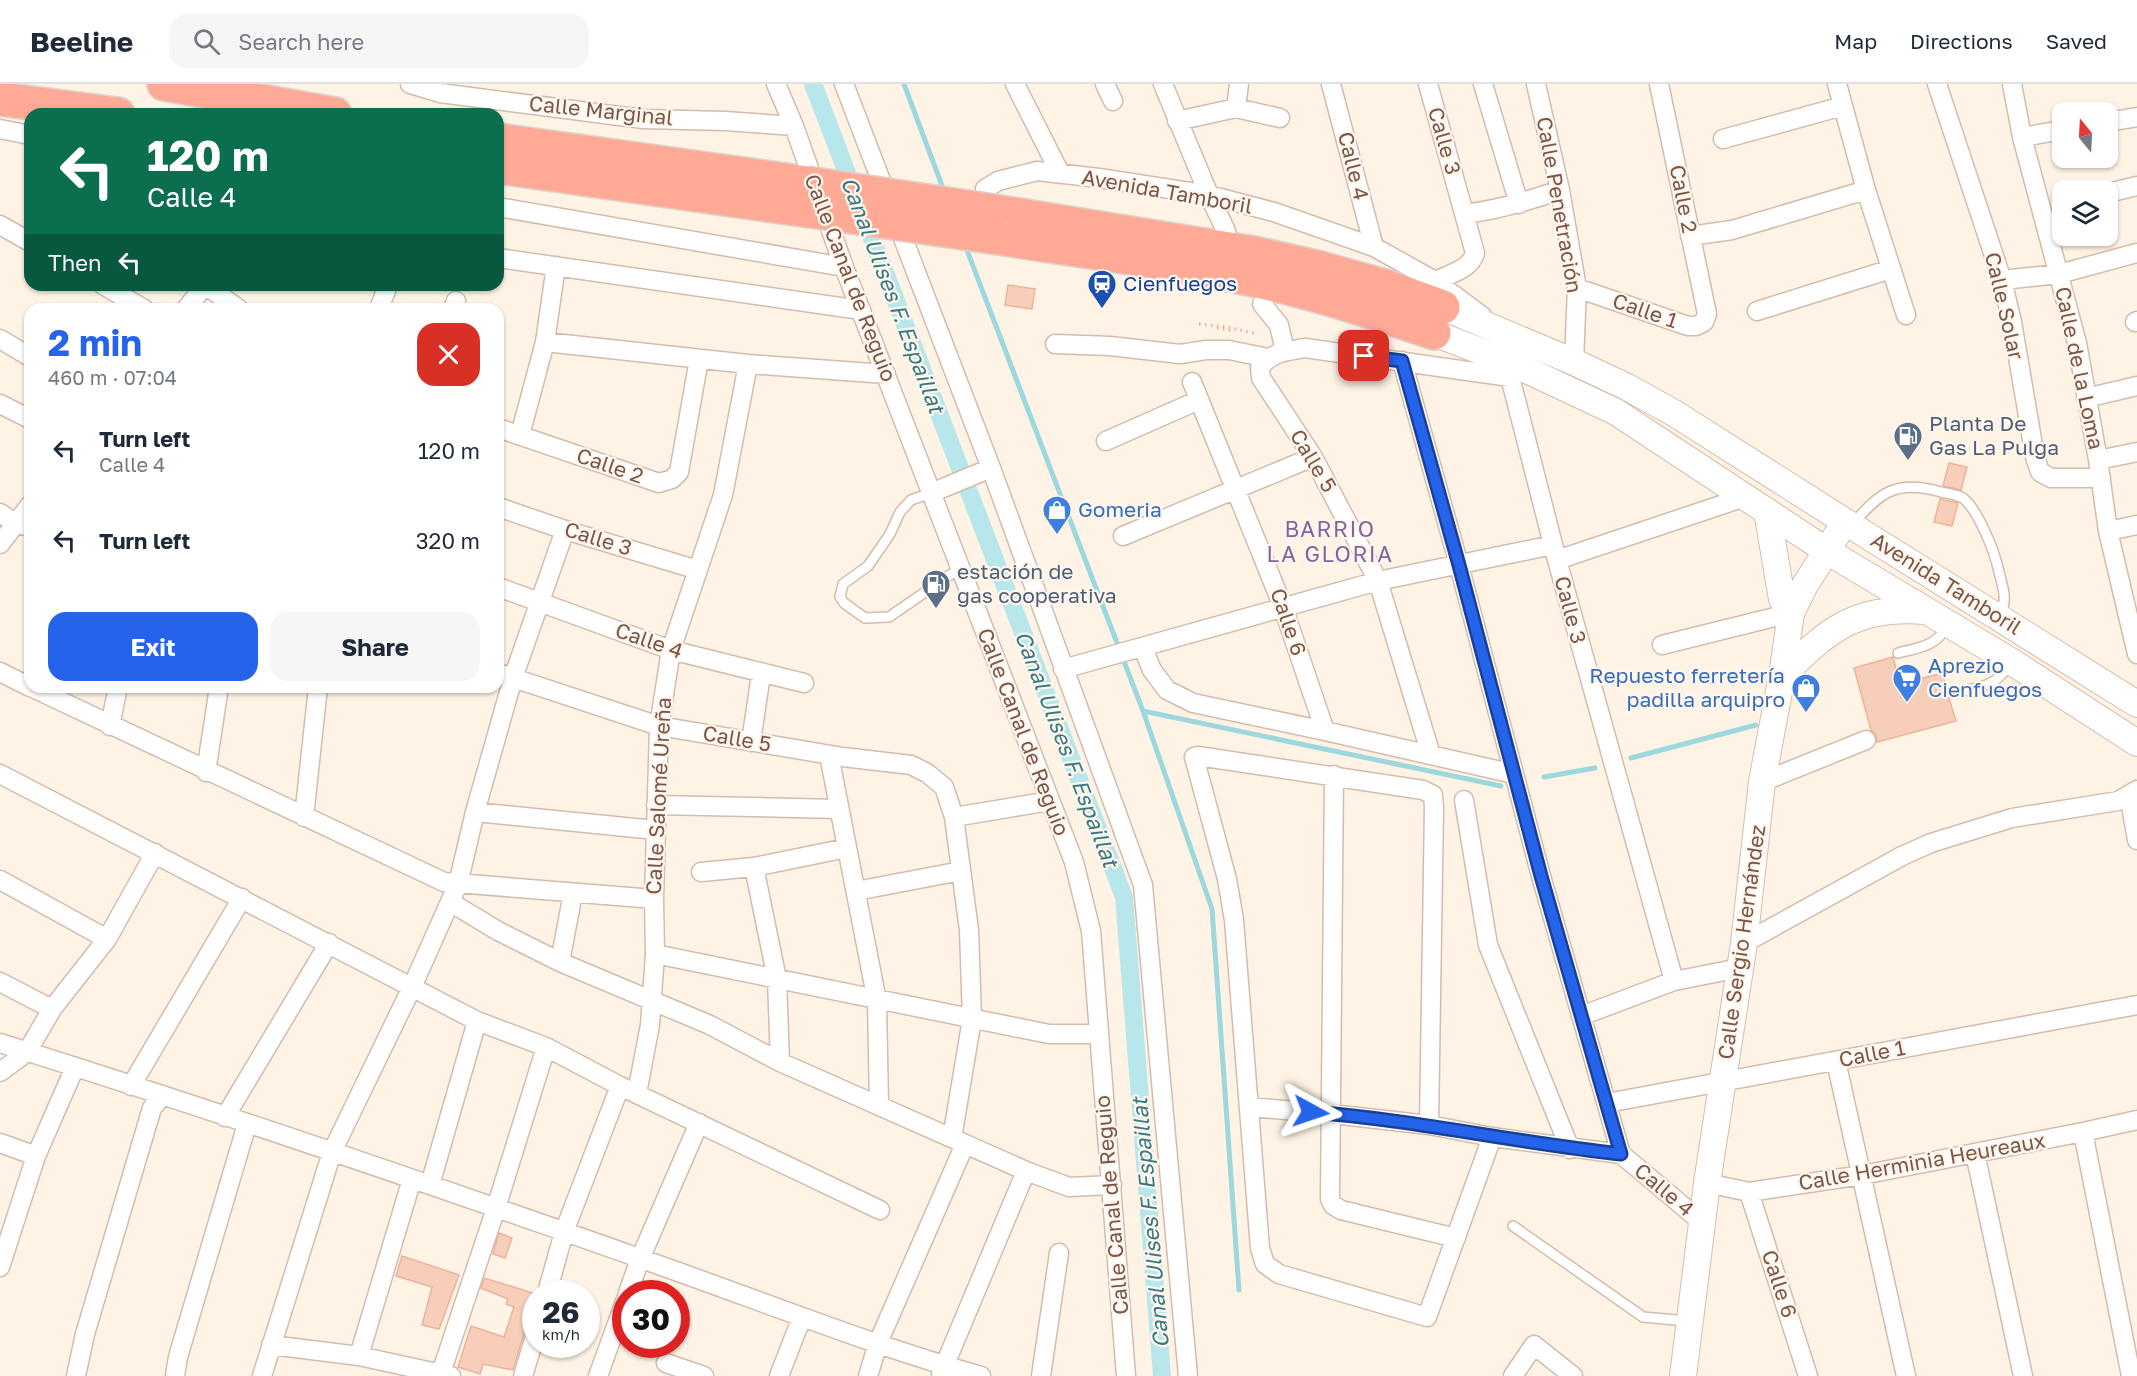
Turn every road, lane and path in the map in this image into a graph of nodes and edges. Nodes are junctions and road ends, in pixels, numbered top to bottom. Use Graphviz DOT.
graph roads {
  1 [pos="164,84"];
  2 [pos="410,84"];
  3 [pos="776,84"];
  4 [pos="844,84"];
  5 [pos="1015,84"];
  6 [pos="1105,84"];
  7 [pos="1163,84"];
  8 [pos="1239,84"];
  9 [pos="1332,84"];
  10 [pos="1428,84"];
  11 [pos="1484,84"];
  12 [pos="1536,84"];
  13 [pos="1659,84"];
  14 [pos="1837,84"];
  15 [pos="1937,84"];
  16 [pos="2012,84"];
  17 [pos="0,99"];
  18 [pos="1113,101"];
  19 [pos="1843,106"];
  20 [pos="71,108"];
  21 [pos="301,108"];
  22 [pos="1236,108"];
  23 [pos="2137,117"];
  24 [pos="1280,118"];
  25 [pos="2118,120"];
  26 [pos="1178,121"];
  27 [pos="794,126"];
  28 [pos="0,129"];
  29 [pos="2052,132"];
  30 [pos="24,135"];
  31 [pos="2022,137"];
  32 [pos="1723,139"];
  33 [pos="504,141"];
  34 [pos="504,168"];
  35 [pos="1060,173"];
  36 [pos="2137,186"];
  37 [pos="1560,190"];
  38 [pos="1866,190"];
  39 [pos="2118,191"];
  40 [pos="1209,195"];
  41 [pos="812,198"];
  42 [pos="1519,204"];
  43 [pos="504,208"];
  44 [pos="995,213"];
  45 [pos="1464,214"];
  46 [pos="0,225"];
  47 [pos="1226,231"];
  48 [pos="1690,236"];
  49 [pos="24,239"];
  50 [pos="1374,247"];
  51 [pos="2137,254"];
  52 [pos="504,259"];
  53 [pos="556,266"];
  54 [pos="844,267"];
  55 [pos="1891,269"];
  56 [pos="2059,273"];
  57 [pos="2002,280"];
  58 [pos="1578,288"];
  59 [pos="113,291"];
  60 [pos="200,291"];
  61 [pos="214,291"];
  62 [pos="134,303"];
  63 [pos="191,303"];
  64 [pos="230,303"];
  65 [pos="1262,304"];
  66 [pos="1438,307"];
  67 [pos="861,310"];
  68 [pos="1756,311"];
  69 [pos="1707,314"];
  70 [pos="1906,315"];
  71 [pos="1257,334"];
  72 [pos="0,339"];
  73 [pos="545,342"];
  74 [pos="1055,344"];
  75 [pos="24,353"];
  76 [pos="1276,354"];
  77 [pos="699,359"];
  78 [pos="1402,361"];
  79 [pos="1574,362"];
  80 [pos="748,364"];
  81 [pos="1513,371"];
  82 [pos="886,374"];
  83 [pos="1192,382"];
  84 [pos="2137,386"];
  85 [pos="2086,398"];
  86 [pos="1199,400"];
  87 [pos="0,404"];
  88 [pos="24,416"];
  89 [pos="504,430"];
  90 [pos="520,435"];
  91 [pos="1106,441"];
  92 [pos="2137,452"];
  93 [pos="1313,457"];
  94 [pos="2099,469"];
  95 [pos="984,471"];
  96 [pos="1237,489"];
  97 [pos="936,490"];
  98 [pos="1745,497"];
  99 [pos="504,509"];
  100 [pos="1767,512"];
  101 [pos="15,521"];
  102 [pos="1848,524"];
  103 [pos="2137,525"];
  104 [pos="565,530"];
  105 [pos="2108,531"];
  106 [pos="1123,536"];
  107 [pos="0,544"];
  108 [pos="1827,551"];
  109 [pos="1555,553"];
  110 [pos="1459,565"];
  111 [pos="960,568"];
  112 [pos="698,570"];
  113 [pos="1378,580"];
  114 [pos="2129,588"];
  115 [pos="504,589"];
  116 [pos="540,601"];
  117 [pos="1283,607"];
  118 [pos="1791,613"];
  119 [pos="2000,617"];
  120 [pos="1939,618"];
  121 [pos="1662,645"];
  122 [pos="1136,649"];
  123 [pos="671,650"];
  124 [pos="1898,653"];
  125 [pos="2137,654"];
  126 [pos="2012,662"];
  127 [pos="1063,669"];
  128 [pos="0,672"];
  129 [pos="761,674"];
  130 [pos="506,675"];
  131 [pos="1782,676"];
  132 [pos="804,683"];
  133 [pos="24,684"];
  134 [pos="42,693"];
  135 [pos="117,693"];
  136 [pos="218,693"];
  137 [pos="317,693"];
  138 [pos="502,693"];
  139 [pos="1954,693"];
  140 [pos="2137,704"];
  141 [pos="111,726"];
  142 [pos="659,726"];
  143 [pos="1324,731"];
  144 [pos="1866,740"];
  145 [pos="751,741"];
  146 [pos="2137,743"];
  147 [pos="829,755"];
  148 [pos="1431,755"];
  149 [pos="206,772"];
  150 [pos="0,774"];
  151 [pos="1514,774"];
  152 [pos="1334,775"];
  153 [pos="1762,782"];
  154 [pos="2133,793"];
  155 [pos="1464,800"];
  156 [pos="1050,801"];
  157 [pos="656,805"];
  158 [pos="839,809"];
  159 [pos="475,812"];
  160 [pos="954,817"];
  161 [pos="304,818"];
  162 [pos="655,830"];
  163 [pos="2137,840"];
  164 [pos="847,848"];
  165 [pos="154,853"];
  166 [pos="754,867"];
  167 [pos="961,871"];
  168 [pos="701,872"];
  169 [pos="0,880"];
  170 [pos="458,884"];
  171 [pos="856,891"];
  172 [pos="573,893"];
  173 [pos="242,898"];
  174 [pos="654,899"];
  175 [pos="450,902"];
  176 [pos="107,939"];
  177 [pos="329,943"];
  178 [pos="1744,943"];
  179 [pos="655,954"];
  180 [pos="560,962"];
  181 [pos="1740,968"];
  182 [pos="777,979"];
  183 [pos="1674,981"];
  184 [pos="0,982"];
  185 [pos="412,987"];
  186 [pos="651,1000"];
  187 [pos="877,1001"];
  188 [pos="2137,1005"];
  189 [pos="52,1009"];
  190 [pos="1581,1016"];
  191 [pos="972,1018"];
  192 [pos="477,1021"];
  193 [pos="1098,1034"];
  194 [pos="0,1043"];
  195 [pos="546,1047"];
  196 [pos="27,1052"];
  197 [pos="1836,1061"];
  198 [pos="780,1062"];
  199 [pos="75,1067"];
  200 [pos="0,1072"];
  201 [pos="1722,1082"];
  202 [pos="131,1086"];
  203 [pos="629,1090"];
  204 [pos="162,1096"];
  205 [pos="1607,1103"];
  206 [pos="879,1106"];
  207 [pos="1250,1107"];
  208 [pos="1332,1114"];
  209 [pos="225,1117"];
  210 [pos="2137,1120"];
  211 [pos="699,1123"];
  212 [pos="247,1124"];
  213 [pos="1430,1125"];
  214 [pos="2083,1132"];
  215 [pos="1492,1137"];
  216 [pos="958,1141"];
  217 [pos="0,1143"];
  218 [pos="1570,1149"];
  219 [pos="332,1152"];
  220 [pos="1975,1153"];
  221 [pos="1621,1154"];
  222 [pos="36,1156"];
  223 [pos="1026,1171"];
  224 [pos="1862,1175"];
  225 [pos="412,1179"];
  226 [pos="1707,1183"];
  227 [pos="430,1185"];
  228 [pos="1112,1185"];
  229 [pos="1749,1192"];
  230 [pos="496,1208"];
  231 [pos="880,1210"];
  232 [pos="1703,1223"];
  233 [pos="1513,1226"];
  234 [pos="564,1232"];
  235 [pos="1456,1238"];
  236 [pos="1059,1253"];
  237 [pos="640,1258"];
  238 [pos="0,1267"];
  239 [pos="551,1280"];
  240 [pos="632,1280"];
  241 [pos="802,1317"];
  242 [pos="1690,1322"];
  243 [pos="612,1338"];
  244 [pos="878,1343"];
  245 [pos="271,1345"];
  246 [pos="359,1356"];
  247 [pos="528,1358"];
  248 [pos="666,1363"];
  249 [pos="942,1370"];
  250 [pos="446,1375"];
  251 [pos="76,1376"];
  252 [pos="175,1376"];
  253 [pos="262,1376"];
  254 [pos="523,1376"];
  255 [pos="598,1376"];
  256 [pos="704,1376"];
  257 [pos="779,1376"];
  258 [pos="868,1376"];
  259 [pos="981,1376"];
  260 [pos="1041,1376"];
  261 [pos="1126,1376"];
  262 [pos="1188,1376"];
  263 [pos="1513,1376"];
  264 [pos="1573,1376"];
  265 [pos="1683,1376"];
  266 [pos="1808,1376"];
  267 [pos="1906,1376"];
  268 [pos="2023,1376"];
  269 [pos="2132,1376"];
  1 -- 21 [label="highway"];
  2 -- 27 [label="street, Calle Marginal"];
  3 -- 27 [label="street, Calle Canal de Reguio"];
  4 -- 95 [label="street"];
  5 -- 35 [label="street"];
  6 -- 18 [label="street"];
  7 -- 26 [label="street"];
  8 -- 22 [label="street"];
  9 -- 50 [label="street, Calle 4"];
  10 -- 45 [label="street, Calle 3"];
  11 -- 42 [label="street"];
  12 -- 37 [label="street, Calle Penetración"];
  13 -- 48 [label="street, Calle 2"];
  14 -- 19 [label="street"];
  15 -- 57 [label="street, Calle Solar"];
  16 -- 31 [label="street, Calle de la Loma"];
  17 -- 20 [label="highway"];
  19 -- 32 [label="street"];
  19 -- 38 [label="street"];
  22 -- 24 [label="street"];
  22 -- 26 [label="street"];
  23 -- 25 [label="street"];
  26 -- 40 [label="street"];
  27 -- 54 [label="street, Calle Canal de Reguio"];
  28 -- 30 [label="street"];
  29 -- 31 [label="street"];
  31 -- 56 [label="street, Calle de la Loma"];
  33 -- 41 [label="highway"];
  34 -- 41 [label="highway"];
  35 -- 40 [label="street, Avenida Tamboril"];
  35 -- 44 [label="street, Avenida Tamboril"];
  36 -- 39 [label="street"];
  37 -- 42 [label="street"];
  37 -- 58 [label="street, Calle Penetración"];
  38 -- 48 [label="street"];
  38 -- 55 [label="street"];
  40 -- 47 [label="street"];
  40 -- 50 [label="street, Avenida Tamboril"];
  41 -- 44 [label="highway, bridge"];
  42 -- 45 [label="street"];
  43 -- 54 [label="street"];
  44 -- 66 [label="highway"];
  45 -- 66 [label="street, Calle 3"];
  46 -- 49 [label="street"];
  48 -- 69 [label="street, Calle 2"];
  50 -- 66 [label="street, Avenida Tamboril"];
  51 -- 56 [label="street"];
  52 -- 53 [label="street"];
  53 -- 67 [label="street"];
  53 -- 73 [label="street"];
  54 -- 67 [label="street, Calle Canal de Reguio"];
  55 -- 68 [label="street"];
  55 -- 70 [label="street"];
  56 -- 57 [label="street"];
  56 -- 85 [label="street, Calle de la Loma"];
  57 -- 94 [label="street, Calle Solar"];
  58 -- 69 [label="street, Calle 1"];
  58 -- 79 [label="street, Calle Penetración"];
  59 -- 62 [label="street"];
  60 -- 63 [label="street"];
  61 -- 64 [label="street"];
  65 -- 76 [label="street"];
  66 -- 79 [label="main road, Avenida Tamboril"];
  66 -- 81 [label="main road, Avenida Tamboril"];
  67 -- 82 [label="street, Calle Canal de Reguio"];
  71 -- 71 [label="path"];
  72 -- 75 [label="street"];
  73 -- 77 [label="street"];
  73 -- 90 [label="street"];
  74 -- 76 [label="street"];
  76 -- 78 [label="street"];
  76 -- 93 [label="street, Calle 5"];
  77 -- 80 [label="street"];
  77 -- 90 [label="street, Calle 2"];
  78 -- 81 [label="street"];
  78 -- 110 [label="street, Calle 4"];
  79 -- 102 [label="main road, Avenida Tamboril"];
  80 -- 82 [label="street"];
  80 -- 112 [label="street, Calle Salomé Ureña"];
  81 -- 98 [label="main road, Avenida Tamboril"];
  81 -- 109 [label="street, Calle 3"];
  82 -- 97 [label="street, Calle Canal de Reguio"];
  83 -- 86 [label="street, Calle 6"];
  84 -- 85 [label="street"];
  85 -- 94 [label="street, Calle de la Loma"];
  86 -- 91 [label="street"];
  86 -- 96 [label="street, Calle 6"];
  87 -- 88 [label="street"];
  89 -- 90 [label="street, Calle 2"];
  92 -- 94 [label="street"];
  93 -- 96 [label="street"];
  93 -- 113 [label="street, Calle 5"];
  94 -- 105 [label="street, Calle de la Loma"];
  95 -- 97 [label="street"];
  95 -- 127 [label="street"];
  96 -- 106 [label="street"];
  96 -- 117 [label="street, Calle 6"];
  97 -- 111 [label="street, Calle Canal de Reguio"];
  97 -- 111 [label="lane"];
  98 -- 100 [label="main road, Avenida Tamboril"];
  98 -- 109 [label="street"];
  99 -- 104 [label="street, Calle 3"];
  100 -- 108 [label="main road, Avenida Tamboril"];
  100 -- 118 [label="main road"];
  101 -- 107 [label="street"];
  102 -- 108 [label="main road, Calle Sergio Hernández"];
  102 -- 119 [label="main road, Avenida Tamboril"];
  102 -- 119 [label="lane"];
  103 -- 105 [label="street"];
  104 -- 112 [label="street, Calle 3"];
  104 -- 116 [label="street"];
  105 -- 114 [label="street, Calle de la Loma"];
  108 -- 118 [label="main road, Calle Sergio Hernández"];
  108 -- 120 [label="main road, Avenida Tamboril"];
  109 -- 110 [label="street"];
  109 -- 183 [label="street, Calle 3"];
  110 -- 113 [label="street"];
  110 -- 151 [label="street, Calle 4"];
  111 -- 156 [label="street, Calle Canal de Reguio"];
  112 -- 123 [label="street, Calle Salomé Ureña"];
  113 -- 117 [label="street"];
  113 -- 148 [label="street, Calle 5"];
  114 -- 125 [label="street, Calle de la Loma"];
  115 -- 116 [label="street, Calle 4"];
  116 -- 123 [label="street, Calle 4"];
  116 -- 130 [label="street"];
  117 -- 122 [label="street"];
  117 -- 143 [label="street, Calle 6"];
  118 -- 121 [label="street"];
  118 -- 131 [label="main road, Calle Sergio Hernández"];
  119 -- 140 [label="main road, Avenida Tamboril"];
  120 -- 124 [label="lane"];
  120 -- 126 [label="main road, Avenida Tamboril"];
  120 -- 131 [label="main road"];
  122 -- 127 [label="street"];
  122 -- 143 [label="street"];
  123 -- 129 [label="street, Calle 4"];
  123 -- 142 [label="street, Calle Salomé Ureña"];
  126 -- 139 [label="lane"];
  126 -- 146 [label="main road, Avenida Tamboril"];
  127 -- 262 [label="street"];
  128 -- 133 [label="street"];
  129 -- 132 [label="street, Calle 4"];
  129 -- 145 [label="street"];
  130 -- 142 [label="street, Calle 5"];
  131 -- 153 [label="main road, Calle Sergio Hernández"];
  134 -- 141 [label="street"];
  135 -- 141 [label="street"];
  136 -- 149 [label="street"];
  137 -- 161 [label="street"];
  138 -- 159 [label="street"];
  141 -- 149 [label="street"];
  142 -- 145 [label="street, Calle 5"];
  142 -- 157 [label="street, Calle Salomé Ureña"];
  143 -- 148 [label="street"];
  144 -- 153 [label="street"];
  145 -- 147 [label="street, Calle 5"];
  147 -- 158 [label="street"];
  147 -- 160 [label="street, Calle 5"];
  148 -- 151 [label="street"];
  149 -- 161 [label="street"];
  150 -- 165 [label="street"];
  151 -- 190 [label="street, Calle 4"];
  152 -- 207 [label="street"];
  152 -- 208 [label="street"];
  152 -- 213 [label="street"];
  153 -- 178 [label="main road, Calle Sergio Hernández"];
  154 -- 163 [label="street"];
  154 -- 178 [label="street"];
  155 -- 218 [label="street"];
  156 -- 160 [label="street"];
  156 -- 193 [label="street, Calle Canal de Reguio"];
  157 -- 158 [label="street"];
  157 -- 162 [label="street, Calle Salomé Ureña"];
  158 -- 164 [label="street"];
  159 -- 162 [label="street"];
  159 -- 170 [label="street"];
  160 -- 167 [label="street, Calle 5"];
  161 -- 170 [label="street"];
  162 -- 174 [label="street, Calle Salomé Ureña"];
  164 -- 166 [label="street"];
  164 -- 171 [label="street"];
  165 -- 173 [label="street"];
  165 -- 176 [label="street"];
  166 -- 168 [label="street"];
  166 -- 182 [label="street"];
  167 -- 171 [label="street"];
  167 -- 191 [label="street, Calle 5"];
  169 -- 176 [label="street"];
  170 -- 172 [label="street"];
  170 -- 175 [label="street"];
  171 -- 187 [label="street"];
  172 -- 174 [label="street"];
  172 -- 180 [label="street"];
  173 -- 177 [label="street"];
  173 -- 202 [label="street"];
  174 -- 179 [label="street, Calle Salomé Ureña"];
  175 -- 180 [label="street"];
  175 -- 185 [label="street"];
  176 -- 189 [label="street"];
  177 -- 185 [label="street"];
  177 -- 209 [label="street"];
  178 -- 181 [label="main road, Calle Sergio Hernández"];
  179 -- 182 [label="street"];
  179 -- 186 [label="street, Calle Salomé Ureña"];
  180 -- 186 [label="street"];
  181 -- 183 [label="street"];
  181 -- 201 [label="main road, Calle Sergio Hernández"];
  182 -- 187 [label="street"];
  182 -- 198 [label="street"];
  183 -- 190 [label="street"];
  184 -- 189 [label="street"];
  185 -- 192 [label="street"];
  185 -- 219 [label="street"];
  186 -- 198 [label="street"];
  186 -- 203 [label="street, Calle Salomé Ureña"];
  187 -- 191 [label="street"];
  187 -- 206 [label="street"];
  188 -- 197 [label="street, Calle 1"];
  189 -- 196 [label="street"];
  190 -- 205 [label="street, Calle 4"];
  191 -- 193 [label="street"];
  191 -- 216 [label="street, Calle 5"];
  192 -- 195 [label="street"];
  192 -- 227 [label="street"];
  193 -- 228 [label="street, Calle Canal de Reguio"];
  194 -- 196 [label="street"];
  195 -- 203 [label="street"];
  195 -- 230 [label="street"];
  196 -- 199 [label="street"];
  196 -- 200 [label="street"];
  197 -- 201 [label="street, Calle 1"];
  197 -- 224 [label="street"];
  198 -- 206 [label="street"];
  199 -- 202 [label="street"];
  199 -- 222 [label="street"];
  201 -- 205 [label="street, Calle 1"];
  201 -- 226 [label="main road, Calle Sergio Hernández"];
  202 -- 204 [label="street"];
  203 -- 211 [label="street"];
  203 -- 234 [label="street, Calle Salomé Ureña"];
  204 -- 209 [label="street"];
  204 -- 251 [label="street"];
  205 -- 221 [label="street, Calle 4"];
  206 -- 216 [label="street"];
  207 -- 208 [label="street"];
  207 -- 235 [label="street"];
  208 -- 213 [label="street"];
  208 -- 235 [label="street"];
  209 -- 212 [label="street"];
  210 -- 214 [label="street, Calle Herminia Heureaux"];
  211 -- 231 [label="street"];
  211 -- 237 [label="street"];
  212 -- 219 [label="street"];
  212 -- 252 [label="street"];
  213 -- 215 [label="street"];
  214 -- 220 [label="street, Calle Herminia Heureaux"];
  214 -- 269 [label="street"];
  215 -- 218 [label="street"];
  215 -- 235 [label="street"];
  216 -- 223 [label="street"];
  216 -- 244 [label="street, Calle 5"];
  217 -- 222 [label="street"];
  218 -- 221 [label="street"];
  219 -- 225 [label="street"];
  219 -- 245 [label="street"];
  220 -- 224 [label="street, Calle Herminia Heureaux"];
  220 -- 268 [label="street"];
  221 -- 232 [label="street, Calle 4"];
  222 -- 238 [label="street"];
  223 -- 228 [label="street"];
  223 -- 249 [label="street"];
  224 -- 229 [label="street, Calle Herminia Heureaux"];
  224 -- 267 [label="street"];
  225 -- 227 [label="street"];
  225 -- 246 [label="street"];
  226 -- 229 [label="street, Calle Herminia Heureaux"];
  226 -- 232 [label="main road, Calle Sergio Hernández"];
  227 -- 230 [label="street"];
  228 -- 261 [label="street, Calle Canal de Reguio"];
  229 -- 266 [label="street, Calle 6"];
  230 -- 234 [label="street"];
  230 -- 250 [label="street"];
  232 -- 242 [label="main road, Calle Sergio Hernández"];
  233 -- 242 [label="lane"];
  234 -- 237 [label="street"];
  234 -- 239 [label="street, Calle Salomé Ureña"];
  236 -- 260 [label="street"];
  237 -- 240 [label="street"];
  237 -- 241 [label="street"];
  241 -- 244 [label="street"];
  241 -- 257 [label="street"];
  242 -- 265 [label="main road, Calle Sergio Hernández"];
  243 -- 255 [label="street"];
  244 -- 249 [label="street"];
  244 -- 258 [label="street, Calle 5"];
  245 -- 246 [label="street"];
  245 -- 253 [label="street"];
  246 -- 250 [label="street"];
  247 -- 254 [label="street"];
  248 -- 256 [label="street"];
  249 -- 259 [label="street"];
  263 -- 264 [label="street"];
}
